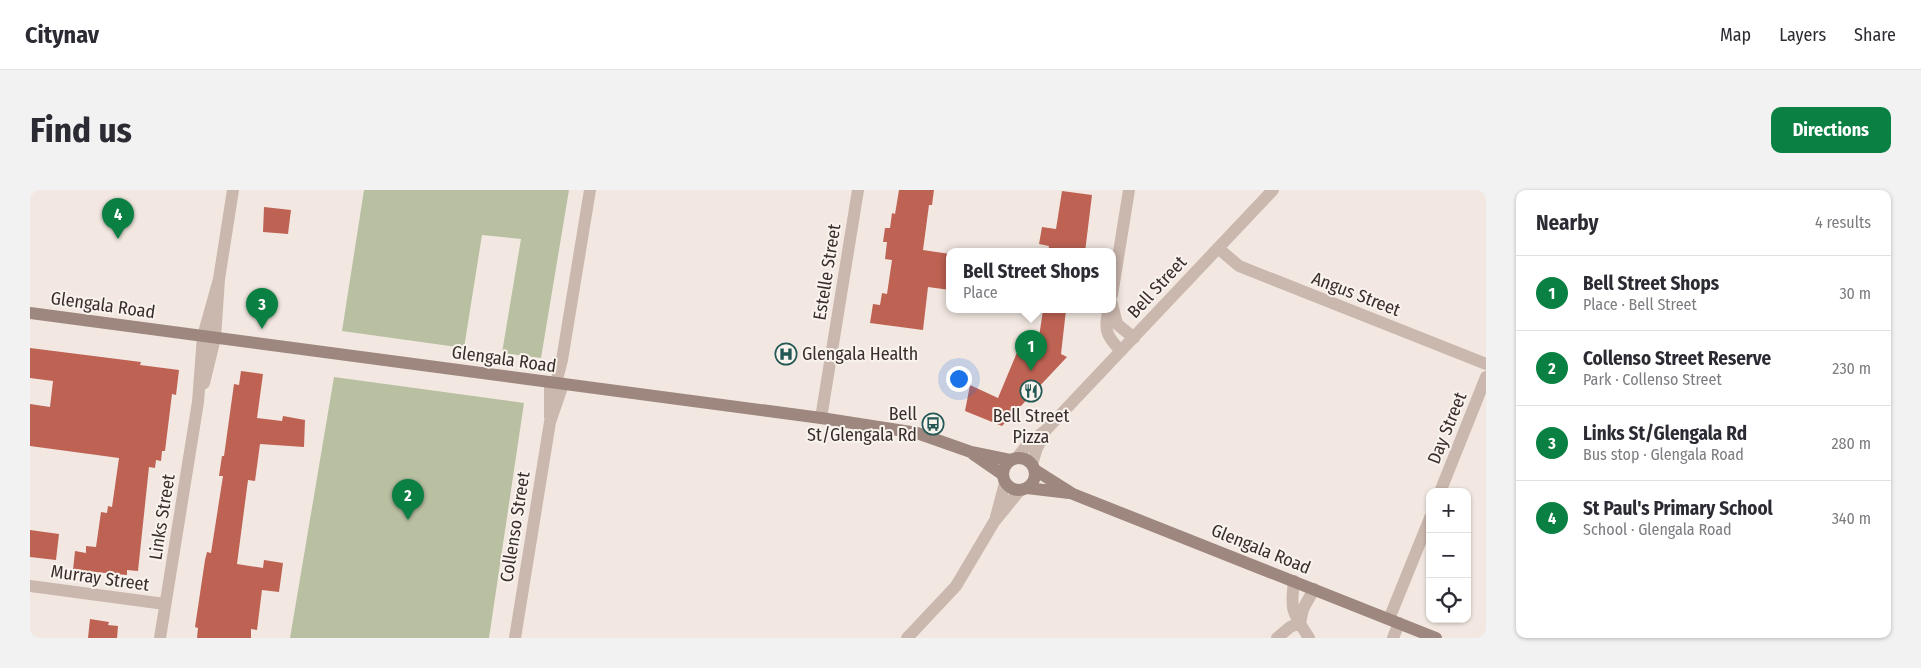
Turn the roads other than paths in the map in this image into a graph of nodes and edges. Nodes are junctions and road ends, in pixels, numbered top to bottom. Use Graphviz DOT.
graph roads {
  1 [pos="234,190"];
  2 [pos="590,190"];
  3 [pos="858,190"];
  4 [pos="1129,190"];
  5 [pos="1273,190"];
  6 [pos="1218,248"];
  7 [pos="1116,270"];
  8 [pos="30,313"];
  9 [pos="1108,313"];
  10 [pos="1114,313"];
  11 [pos="209,337"];
  12 [pos="1134,338"];
  13 [pos="1121,351"];
  14 [pos="1486,364"];
  15 [pos="1486,377"];
  16 [pos="556,383"];
  17 [pos="820,418"];
  18 [pos="1046,430"];
  19 [pos="971,452"];
  20 [pos="1014,459"];
  21 [pos="1033,467"];
  22 [pos="1003,478"];
  23 [pos="1442,488"];
  24 [pos="1024,489"];
  25 [pos="1074,494"];
  26 [pos="994,522"];
  27 [pos="1426,529"];
  28 [pos="1294,581"];
  29 [pos="30,586"];
  30 [pos="1314,589"];
  31 [pos="165,604"];
  32 [pos="1394,621"];
  33 [pos="1300,623"];
  34 [pos="160,638"];
  35 [pos="515,638"];
  36 [pos="907,638"];
  37 [pos="1277,638"];
  38 [pos="1309,638"];
  39 [pos="1393,638"];
  40 [pos="1436,638"];
  1 -- 11 [label="street, Links Street"];
  2 -- 16 [label="street, Collenso Street"];
  3 -- 17 [label="street, Estelle Street"];
  4 -- 7 [label="street"];
  5 -- 6 [label="street, Bell Street"];
  6 -- 12 [label="street, Bell Street"];
  6 -- 14 [label="street, Angus Street"];
  8 -- 11 [label="street, Glengala Road"];
  9 -- 13 [label="street"];
  10 -- 12 [label="street"];
  11 -- 16 [label="street, Glengala Road"];
  11 -- 31 [label="street, Links Street"];
  12 -- 13 [label="street, Bell Street"];
  13 -- 18 [label="street, Bell Street"];
  15 -- 23 [label="street, Day Street"];
  16 -- 17 [label="street, Glengala Road"];
  16 -- 35 [label="street, Collenso Street"];
  17 -- 19 [label="street, Glengala Road"];
  18 -- 20 [label="street, Bell Street"];
  18 -- 21 [label="street, Bell Street"];
  19 -- 20 [label="street, Glengala Road"];
  19 -- 22 [label="street, Glengala Road"];
  20 -- 21 [label="street"];
  20 -- 22 [label="street"];
  21 -- 24 [label="street"];
  21 -- 25 [label="street, Glengala Road"];
  22 -- 24 [label="street"];
  22 -- 26 [label="street"];
  24 -- 25 [label="street, Glengala Road"];
  24 -- 26 [label="street"];
  25 -- 28 [label="street, Glengala Road"];
  26 -- 36 [label="street"];
  27 -- 32 [label="street"];
  28 -- 30 [label="street, Glengala Road"];
  28 -- 33 [label="street"];
  29 -- 31 [label="street, Murray Street"];
  30 -- 32 [label="street, Glengala Road"];
  30 -- 33 [label="street"];
  31 -- 34 [label="street, Links Street"];
  32 -- 39 [label="street"];
  32 -- 40 [label="street, Glengala Road"];
  33 -- 37 [label="street"];
  33 -- 38 [label="street"];
}
